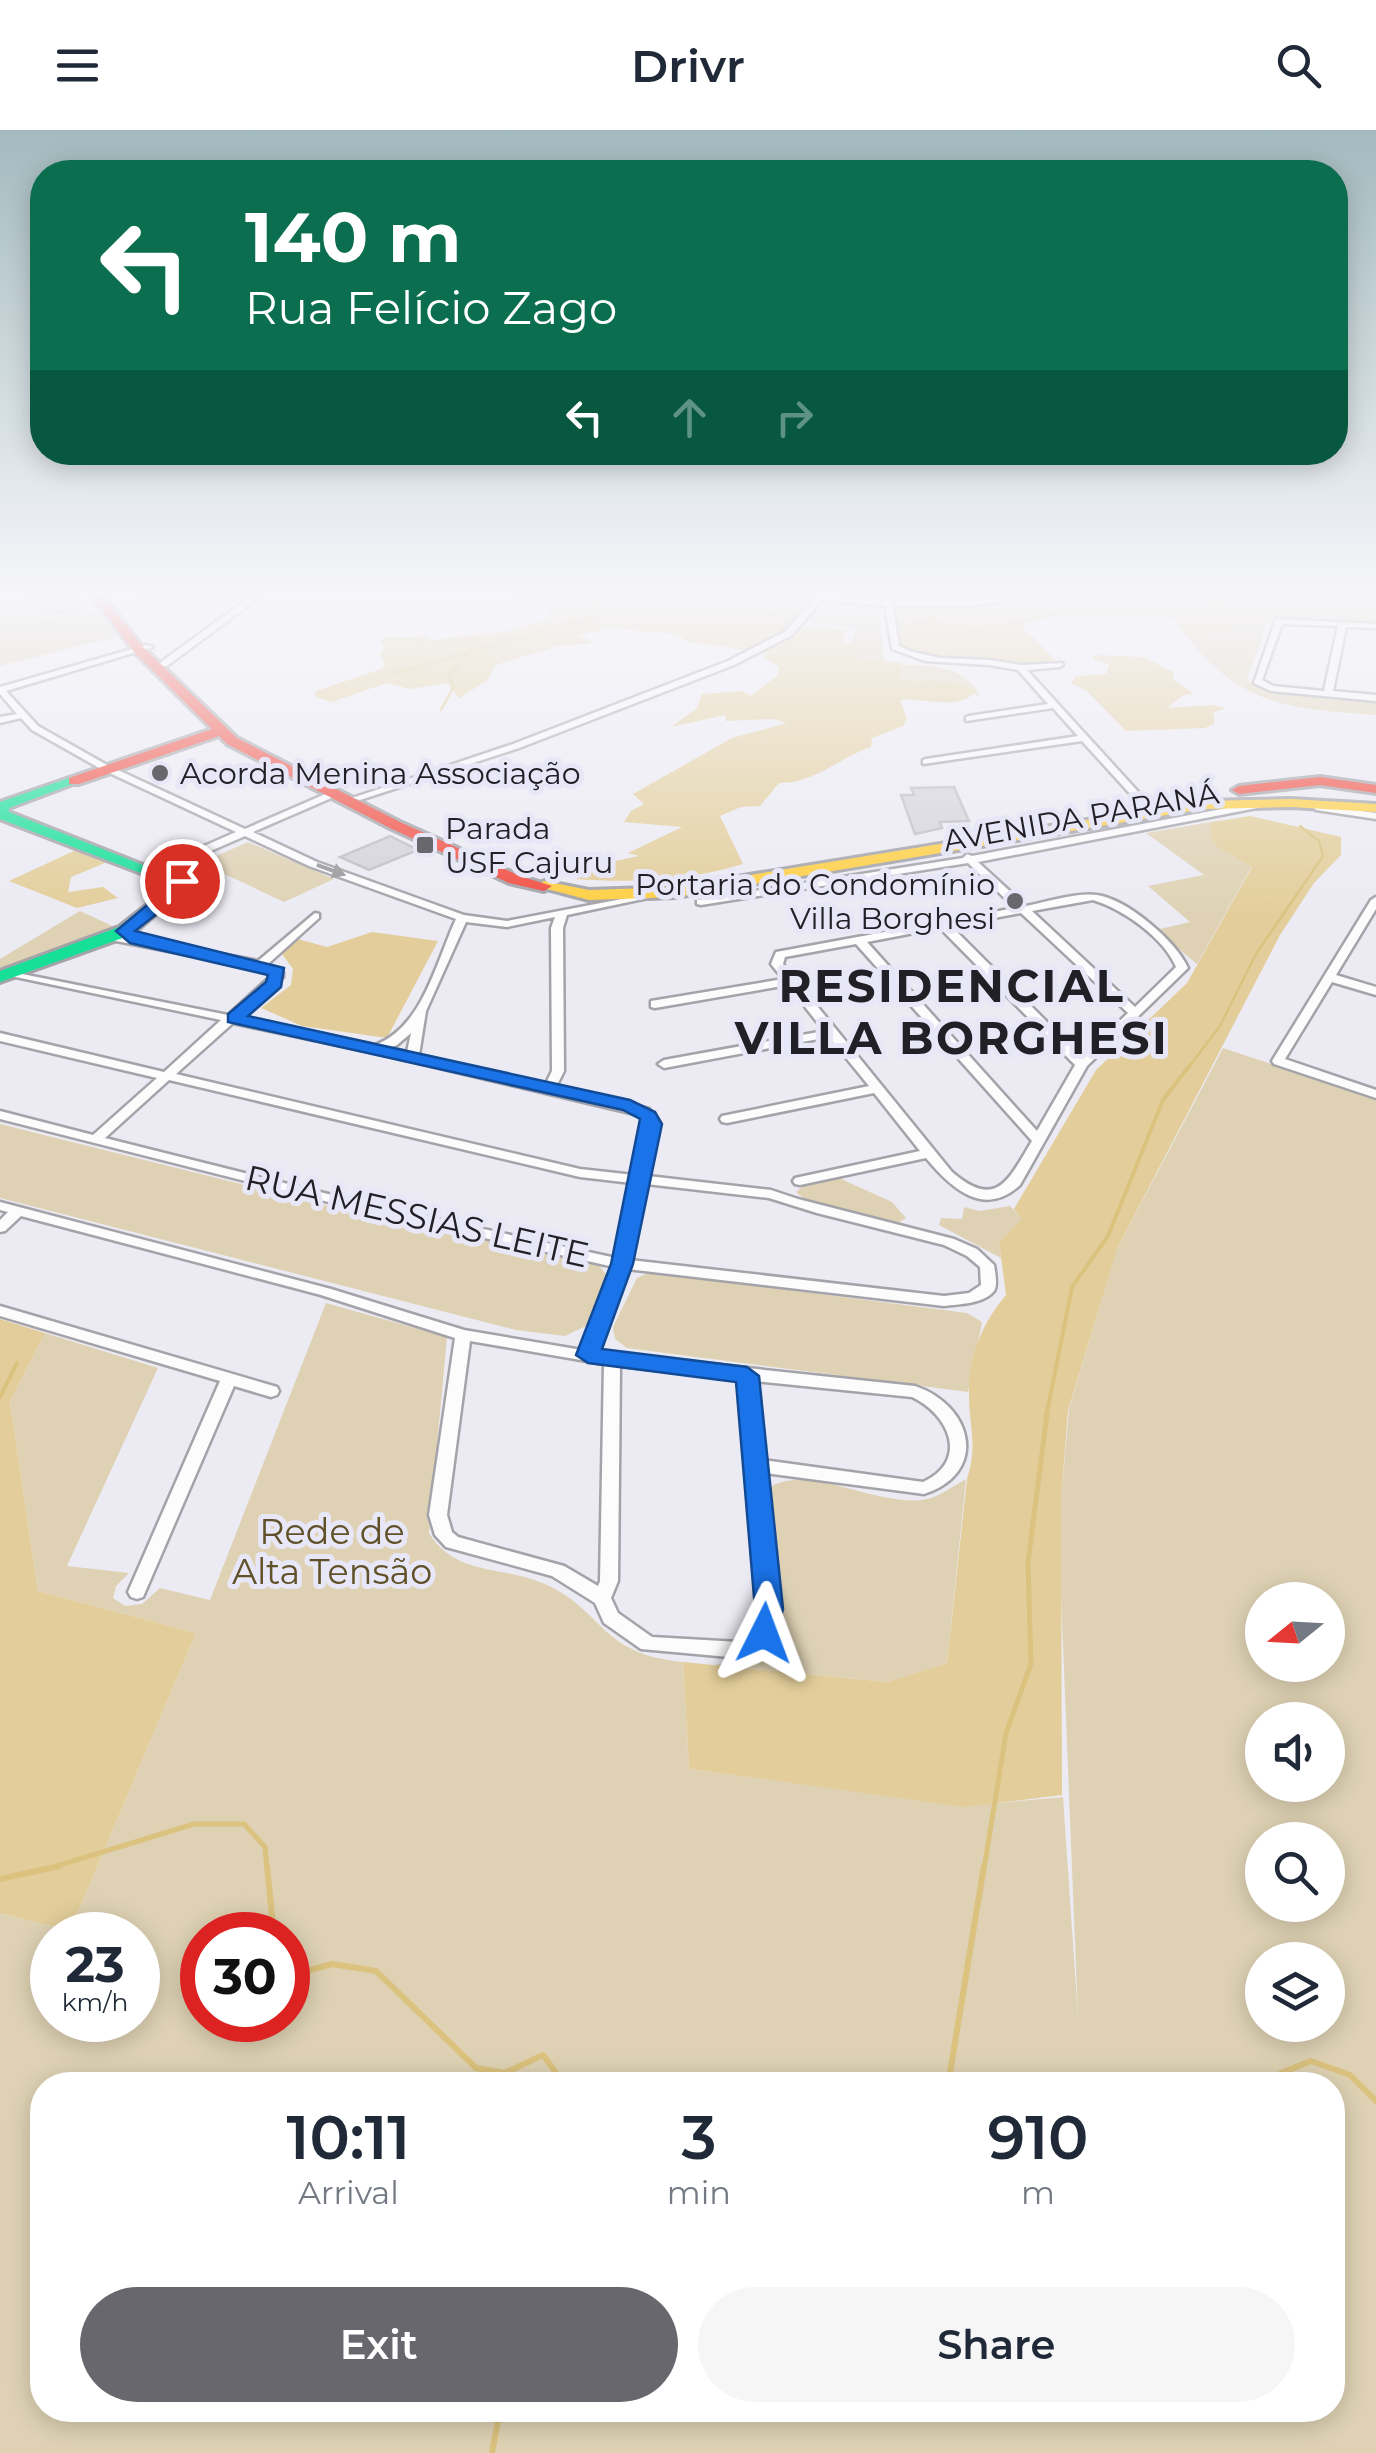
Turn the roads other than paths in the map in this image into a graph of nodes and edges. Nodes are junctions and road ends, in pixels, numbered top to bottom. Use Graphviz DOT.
graph roads {
  1 [pos="8,698"];
  2 [pos="192,698"];
  3 [pos="206,698"];
  4 [pos="638,698"];
  5 [pos="1049,698"];
  6 [pos="1056,706"];
  7 [pos="24,715"];
  8 [pos="969,718"];
  9 [pos="0,720"];
  10 [pos="222,730"];
  11 [pos="1084,738"];
  12 [pos="273,752"];
  13 [pos="926,762"];
  14 [pos="107,768"];
  15 [pos="333,794"];
  16 [pos="1282,796"];
  17 [pos="357,798"];
  18 [pos="1375,802"];
  19 [pos="1146,806"];
  20 [pos="0,814"];
  21 [pos="242,832"];
  22 [pos="970,854"];
  23 [pos="156,871"];
  24 [pos="653,894"];
  25 [pos="1375,901"];
  26 [pos="702,902"];
  27 [pos="1026,910"];
  28 [pos="562,913"];
  29 [pos="315,916"];
  30 [pos="462,918"];
  31 [pos="532,919"];
  32 [pos="944,926"];
  33 [pos="557,928"];
  34 [pos="124,936"];
  35 [pos="860,941"];
  36 [pos="260,965"];
  37 [pos="46,972"];
  38 [pos="5,975"];
  39 [pos="1329,977"];
  40 [pos="790,981"];
  41 [pos="1112,989"];
  42 [pos="1376,991"];
  43 [pos="1153,1000"];
  44 [pos="654,1004"];
  45 [pos="421,1008"];
  46 [pos="1136,1014"];
  47 [pos="234,1018"];
  48 [pos="832,1033"];
  49 [pos="0,1037"];
  50 [pos="1057,1040"];
  51 [pos="376,1048"];
  52 [pos="1096,1050"];
  53 [pos="412,1057"];
  54 [pos="664,1064"];
  55 [pos="1082,1064"];
  56 [pos="168,1076"];
  57 [pos="550,1087"];
  58 [pos="878,1088"];
  59 [pos="1376,1094"];
  60 [pos="1006,1104"];
  61 [pos="0,1115"];
  62 [pos="727,1119"];
  63 [pos="1050,1119"];
  64 [pos="96,1139"];
  65 [pos="1039,1141"];
  66 [pos="930,1153"];
  67 [pos="638,1178"];
  68 [pos="800,1181"];
  69 [pos="0,1206"];
  70 [pos="18,1212"];
  71 [pos="0,1228"];
  72 [pos="622,1264"];
  73 [pos="0,1311"];
  74 [pos="464,1336"];
  75 [pos="588,1355"];
  76 [pos="612,1360"];
  77 [pos="747,1376"];
  78 [pos="230,1378"];
  79 [pos="271,1391"];
  80 [pos="754,1465"];
  81 [pos="138,1592"];
  82 [pos="602,1598"];
  1 -- 7 [label="street"];
  2 -- 10 [label="main road, AVENIDA PARANÁ"];
  3 -- 12 [label="main road, AVENIDA PARANÁ"];
  4 -- 17 [label="street"];
  5 -- 6 [label="street"];
  6 -- 8 [label="street"];
  6 -- 11 [label="street"];
  7 -- 9 [label="street"];
  7 -- 14 [label="street"];
  10 -- 12 [label="main road"];
  10 -- 14 [label="main road"];
  10 -- 15 [label="main road, AVENIDA PARANÁ"];
  11 -- 13 [label="street"];
  11 -- 19 [label="street"];
  12 -- 17 [label="main road, AVENIDA PARANÁ"];
  14 -- 20 [label="main road"];
  14 -- 21 [label="street"];
  15 -- 21 [label="street"];
  15 -- 24 [label="main road, AVENIDA PARANÁ"];
  16 -- 18 [label="main road, AVENIDA PARANÁ"];
  16 -- 19 [label="main road, AVENIDA PARANÁ"];
  16 -- 22 [label="main road, AVENIDA PARANÁ"];
  17 -- 19 [label="main road, AVENIDA PARANÁ"];
  20 -- 23 [label="main road"];
  21 -- 23 [label="street"];
  21 -- 30 [label="street, one-way"];
  22 -- 24 [label="main road, AVENIDA PARANÁ"];
  22 -- 26 [label="street"];
  22 -- 27 [label="street"];
  23 -- 34 [label="main road"];
  24 -- 28 [label="street"];
  25 -- 39 [label="street"];
  27 -- 32 [label="street"];
  27 -- 41 [label="street"];
  27 -- 43 [label="street"];
  28 -- 31 [label="street"];
  28 -- 33 [label="street"];
  29 -- 36 [label="street"];
  30 -- 31 [label="street"];
  30 -- 45 [label="street"];
  31 -- 33 [label="street"];
  32 -- 35 [label="street"];
  32 -- 50 [label="street"];
  33 -- 57 [label="street"];
  34 -- 36 [label="street"];
  34 -- 37 [label="main road"];
  35 -- 40 [label="street"];
  35 -- 60 [label="street"];
  36 -- 47 [label="street"];
  37 -- 38 [label="main road"];
  37 -- 47 [label="street"];
  39 -- 42 [label="street"];
  39 -- 59 [label="street"];
  40 -- 44 [label="street"];
  40 -- 48 [label="street"];
  41 -- 43 [label="street"];
  41 -- 46 [label="street"];
  43 -- 46 [label="street"];
  45 -- 51 [label="street"];
  45 -- 53 [label="street"];
  46 -- 52 [label="street"];
  47 -- 51 [label="street"];
  47 -- 56 [label="street"];
  48 -- 54 [label="street"];
  48 -- 58 [label="street"];
  49 -- 56 [label="street"];
  50 -- 52 [label="street"];
  50 -- 55 [label="street"];
  51 -- 53 [label="street"];
  52 -- 55 [label="street"];
  53 -- 57 [label="street"];
  55 -- 63 [label="street"];
  56 -- 64 [label="street"];
  56 -- 67 [label="street"];
  57 -- 67 [label="street"];
  58 -- 62 [label="street"];
  58 -- 66 [label="street"];
  60 -- 63 [label="street"];
  60 -- 65 [label="street"];
  61 -- 64 [label="street, RUA MESSIAS LEITE"];
  63 -- 65 [label="street"];
  64 -- 72 [label="street, RUA MESSIAS LEITE"];
  65 -- 66 [label="street"];
  66 -- 68 [label="street"];
  67 -- 72 [label="street"];
  67 -- 72 [label="street, RUA MESSIAS LEITE"];
  69 -- 70 [label="street"];
  70 -- 71 [label="street"];
  70 -- 74 [label="street"];
  72 -- 75 [label="street"];
  73 -- 78 [label="street"];
  74 -- 75 [label="street"];
  74 -- 82 [label="street"];
  75 -- 76 [label="street"];
  76 -- 77 [label="street"];
  76 -- 82 [label="street"];
  77 -- 80 [label="street"];
  77 -- 80 [label="street"];
  78 -- 79 [label="street"];
  78 -- 81 [label="street"];
  80 -- 82 [label="street"];
}
